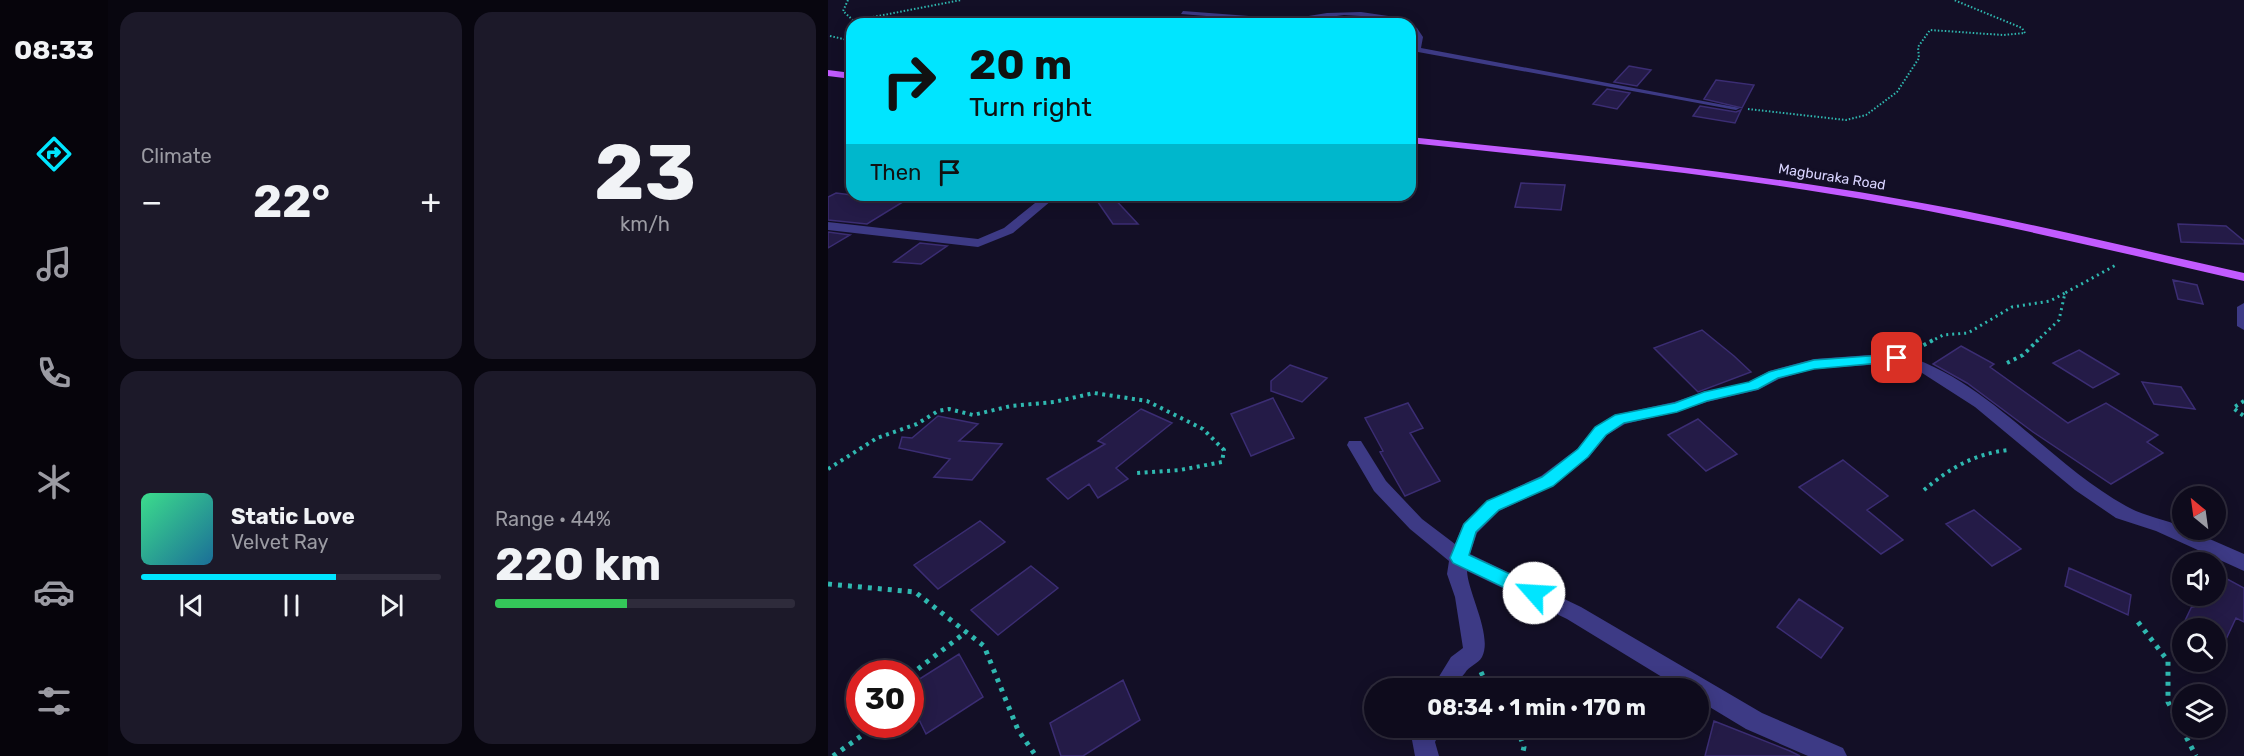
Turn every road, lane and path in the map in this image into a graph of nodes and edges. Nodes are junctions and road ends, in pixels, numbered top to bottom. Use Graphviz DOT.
graph roads {
  1 [pos="849,0"];
  2 [pos="961,0"];
  3 [pos="1954,0"];
  4 [pos="1183,13"];
  5 [pos="851,18"];
  6 [pos="873,18"];
  7 [pos="1250,18"];
  8 [pos="1308,18"];
  9 [pos="1387,18"];
  10 [pos="1416,32"];
  11 [pos="830,36"];
  12 [pos="846,39"];
  13 [pos="1418,50"];
  14 [pos="828,73"];
  15 [pos="846,75"];
  16 [pos="1736,108"];
  17 [pos="1416,141"];
  18 [pos="1045,201"];
  19 [pos="828,226"];
  20 [pos="2116,265"];
  21 [pos="2244,277"];
  22 [pos="2065,293"];
  23 [pos="2244,307"];
  24 [pos="2244,326"];
  25 [pos="1897,358"];
  26 [pos="2007,363"];
  27 [pos="2244,401"];
  28 [pos="2244,416"];
  29 [pos="1355,445"];
  30 [pos="2015,449"];
  31 [pos="828,469"];
  32 [pos="1136,473"];
  33 [pos="1924,490"];
  34 [pos="1459,558"];
  35 [pos="2244,563"];
  36 [pos="828,584"];
  37 [pos="2138,622"];
  38 [pos="966,632"];
  39 [pos="924,664"];
  40 [pos="1449,678"];
  41 [pos="858,738"];
  42 [pos="1424,738"];
  43 [pos="1521,738"];
  44 [pos="833,756"];
  45 [pos="1036,756"];
  46 [pos="1427,756"];
  47 [pos="1522,756"];
  48 [pos="1835,756"];
  49 [pos="2196,756"];
  1 -- 5 [label="path"];
  2 -- 6 [label="path"];
  3 -- 16 [label="path"];
  4 -- 7 [label="lane"];
  8 -- 9 [label="lane"];
  10 -- 13 [label="lane"];
  11 -- 12 [label="path"];
  13 -- 16 [label="lane"];
  14 -- 15 [label="main road"];
  17 -- 21 [label="main road, Magburaka Road"];
  18 -- 19 [label="street"];
  20 -- 22 [label="path"];
  22 -- 25 [label="path"];
  22 -- 26 [label="path"];
  23 -- 24 [label="street"];
  25 -- 34 [label="street"];
  25 -- 35 [label="street"];
  27 -- 28 [label="path"];
  29 -- 34 [label="street"];
  30 -- 33 [label="path"];
  31 -- 32 [label="path"];
  34 -- 40 [label="street"];
  34 -- 48 [label="street"];
  36 -- 38 [label="path"];
  37 -- 49 [label="path"];
  38 -- 39 [label="path"];
  38 -- 45 [label="path"];
  41 -- 44 [label="path"];
  42 -- 46 [label="street"];
  43 -- 47 [label="path"];
}
